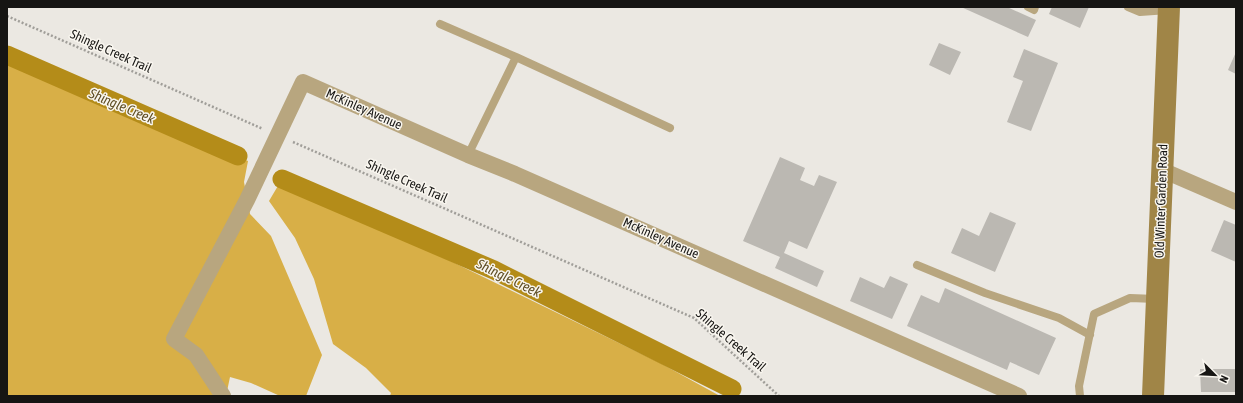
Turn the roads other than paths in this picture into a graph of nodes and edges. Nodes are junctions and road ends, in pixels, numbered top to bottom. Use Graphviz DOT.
graph roads {
  1 [pos="1028,7"];
  2 [pos="1035,7"];
  3 [pos="1128,7"];
  4 [pos="1169,9"];
  5 [pos="440,24"];
  6 [pos="516,57"];
  7 [pos="670,128"];
  8 [pos="468,155"];
  9 [pos="1162,170"];
  10 [pos="1236,202"];
  11 [pos="917,265"];
  12 [pos="1157,299"];
  13 [pos="1090,335"];
  14 [pos="223,396"];
  15 [pos="1019,396"];
  16 [pos="1080,396"];
  17 [pos="1153,396"];
  1 -- 2 [label="lane"];
  3 -- 4 [label="lane"];
  4 -- 9 [label="main road, Old Winter Garden Road"];
  5 -- 6 [label="lane"];
  6 -- 7 [label="lane"];
  6 -- 8 [label="lane"];
  8 -- 14 [label="street, McKinley Avenue"];
  8 -- 15 [label="street, McKinley Avenue"];
  9 -- 10 [label="street"];
  9 -- 12 [label="main road, Old Winter Garden Road"];
  11 -- 13 [label="lane"];
  12 -- 13 [label="lane"];
  12 -- 17 [label="main road, Old Winter Garden Road"];
  13 -- 16 [label="lane"];
}
